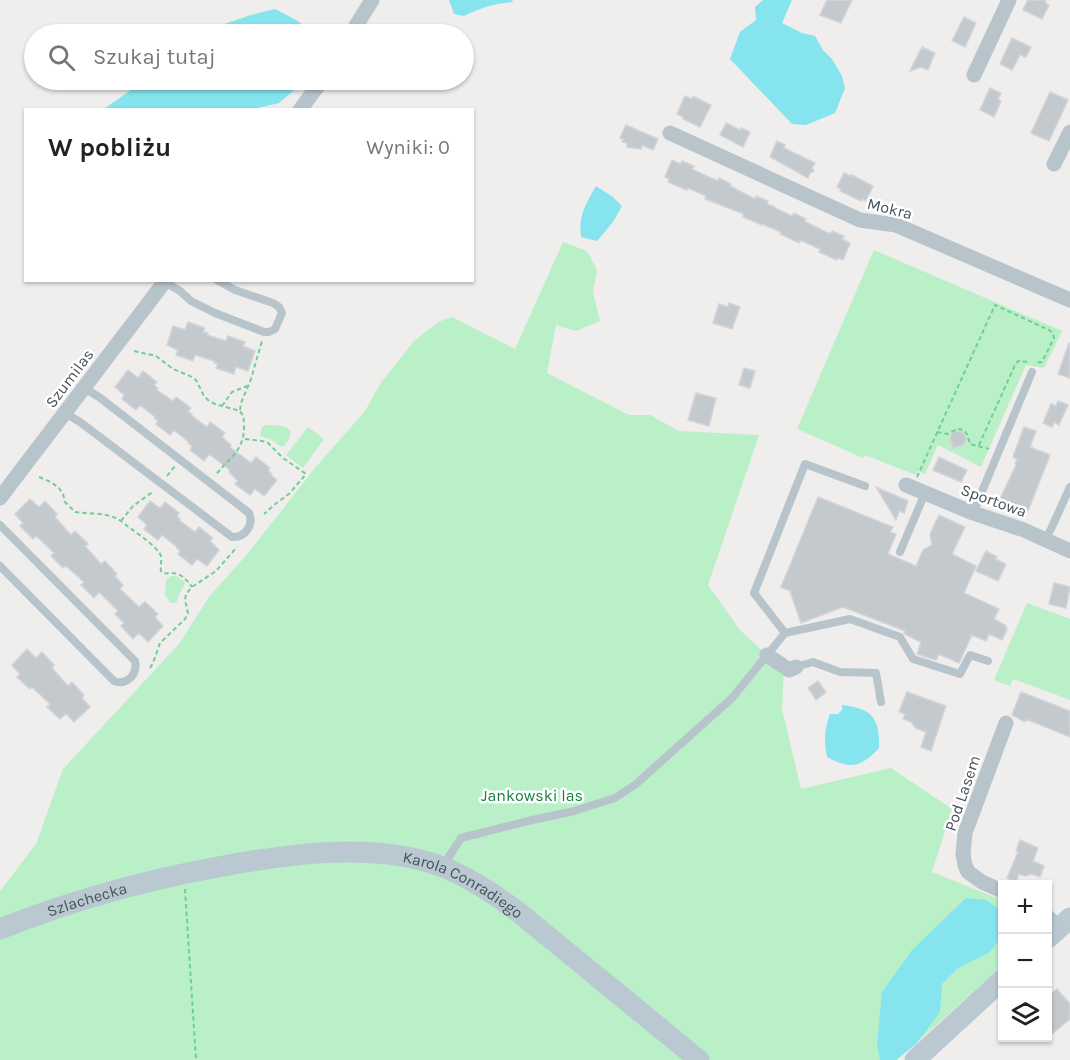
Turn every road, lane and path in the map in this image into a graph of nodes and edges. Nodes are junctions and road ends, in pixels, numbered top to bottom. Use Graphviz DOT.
graph roads {
  1 [pos="372,0"];
  2 [pos="1009,0"];
  3 [pos="357,24"];
  4 [pos="974,75"];
  5 [pos="315,90"];
  6 [pos="301,108"];
  7 [pos="1070,132"];
  8 [pos="670,133"];
  9 [pos="1054,164"];
  10 [pos="165,282"];
  11 [pos="167,282"];
  12 [pos="221,282"];
  13 [pos="1070,300"];
  14 [pos="263,336"];
  15 [pos="134,351"];
  16 [pos="1032,372"];
  17 [pos="248,385"];
  18 [pos="84,388"];
  19 [pos="222,406"];
  20 [pos="240,411"];
  21 [pos="65,413"];
  22 [pos="965,426"];
  23 [pos="963,430"];
  24 [pos="937,432"];
  25 [pos="243,439"];
  26 [pos="215,476"];
  27 [pos="39,477"];
  28 [pos="865,486"];
  29 [pos="1070,487"];
  30 [pos="914,489"];
  31 [pos="0,498"];
  32 [pos="973,513"];
  33 [pos="264,514"];
  34 [pos="0,525"];
  35 [pos="1045,539"];
  36 [pos="237,547"];
  37 [pos="1070,551"];
  38 [pos="900,552"];
  39 [pos="0,566"];
  40 [pos="192,587"];
  41 [pos="785,633"];
  42 [pos="767,655"];
  43 [pos="988,661"];
  44 [pos="796,667"];
  45 [pos="150,668"];
  46 [pos="881,702"];
  47 [pos="1006,723"];
  48 [pos="442,867"];
  49 [pos="179,874"];
  50 [pos="998,889"];
  51 [pos="0,930"];
  52 [pos="998,984"];
  53 [pos="196,1060"];
  54 [pos="699,1060"];
  55 [pos="915,1060"];
  1 -- 3 [label="street"];
  2 -- 4 [label="street"];
  5 -- 6 [label="street"];
  7 -- 9 [label="street"];
  8 -- 13 [label="street, Mokra"];
  10 -- 18 [label="street, Szumilas"];
  11 -- 12 [label="lane"];
  14 -- 17 [label="path"];
  15 -- 19 [label="path"];
  16 -- 32 [label="lane"];
  17 -- 19 [label="path"];
  17 -- 20 [label="path"];
  18 -- 21 [label="street, Szumilas"];
  18 -- 21 [label="lane"];
  19 -- 20 [label="path"];
  20 -- 25 [label="path"];
  21 -- 31 [label="street, Szumilas"];
  22 -- 23 [label="path"];
  23 -- 24 [label="path"];
  23 -- 24 [label="path"];
  24 -- 30 [label="path"];
  25 -- 26 [label="path"];
  25 -- 33 [label="path"];
  27 -- 40 [label="path"];
  28 -- 41 [label="lane"];
  29 -- 35 [label="lane"];
  30 -- 32 [label="street, Sportowa"];
  30 -- 38 [label="lane"];
  32 -- 35 [label="street, Sportowa"];
  34 -- 39 [label="lane"];
  35 -- 37 [label="street, Sportowa"];
  36 -- 40 [label="path"];
  40 -- 45 [label="path"];
  41 -- 42 [label="lane"];
  41 -- 43 [label="lane"];
  42 -- 44 [label="street"];
  42 -- 48 [label="lane"];
  44 -- 46 [label="lane"];
  47 -- 50 [label="street, Pod Lasem"];
  48 -- 49 [label="street, Karola Conradiego"];
  48 -- 54 [label="street, Karola Conradiego"];
  49 -- 51 [label="street, Szlachecka"];
  49 -- 53 [label="path"];
  52 -- 55 [label="street"];
}
